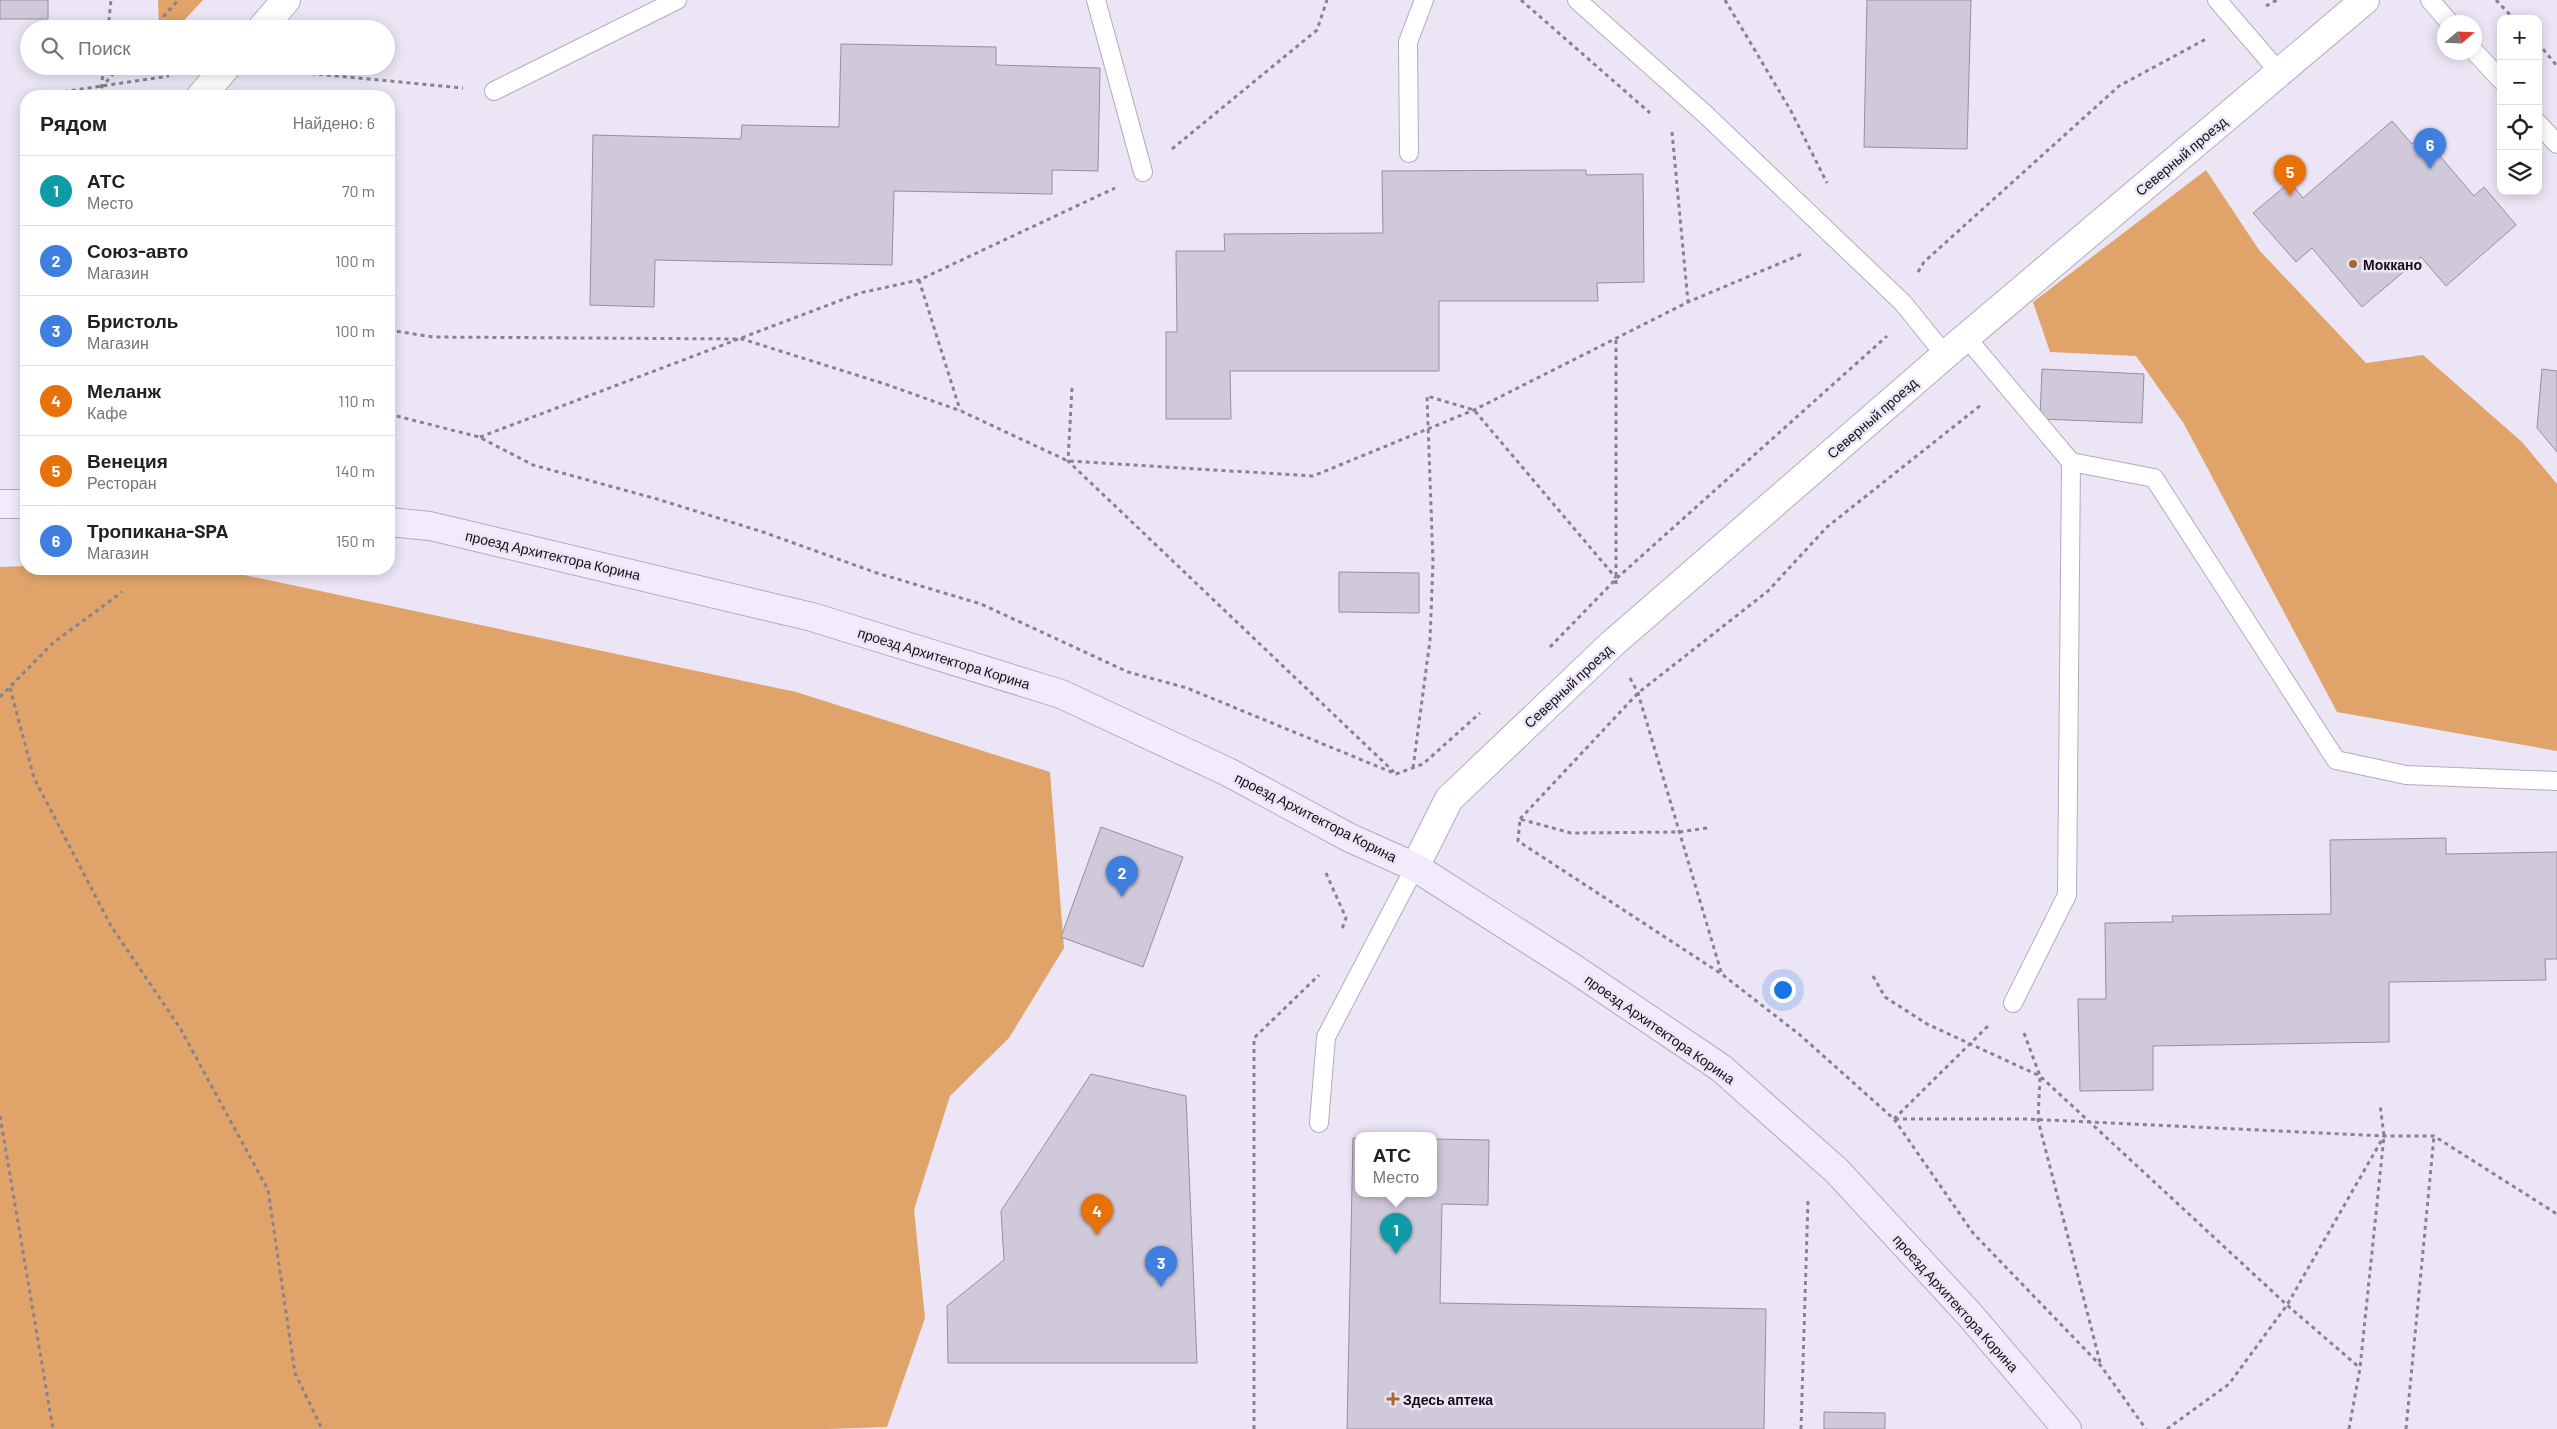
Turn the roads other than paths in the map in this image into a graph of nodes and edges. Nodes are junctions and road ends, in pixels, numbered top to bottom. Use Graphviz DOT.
graph roads {
  1 [pos="286,0"];
  2 [pos="677,0"];
  3 [pos="1096,0"];
  4 [pos="1424,0"];
  5 [pos="1577,0"];
  6 [pos="2218,0"];
  7 [pos="2365,0"];
  8 [pos="2430,0"];
  9 [pos="2444,15"];
  10 [pos="269,20"];
  11 [pos="2482,60"];
  12 [pos="2279,72"];
  13 [pos="219,75"];
  14 [pos="2497,76"];
  15 [pos="206,90"];
  16 [pos="494,90"];
  17 [pos="2542,127"];
  18 [pos="2557,144"];
  19 [pos="1409,154"];
  20 [pos="1143,172"];
  21 [pos="1966,337"];
  22 [pos="1945,355"];
  23 [pos="2071,462"];
  24 [pos="0,504"];
  25 [pos="20,504"];
  26 [pos="395,523"];
  27 [pos="2557,780"];
  28 [pos="1415,867"];
  29 [pos="2013,1003"];
  30 [pos="1320,1122"];
  31 [pos="2067,1429"];
  1 -- 10 [label="street"];
  2 -- 16 [label="lane"];
  3 -- 20 [label="lane"];
  4 -- 19 [label="lane"];
  5 -- 22 [label="lane"];
  6 -- 12 [label="lane"];
  7 -- 12 [label="street, Северный проезд"];
  8 -- 9 [label="lane"];
  11 -- 14 [label="lane"];
  12 -- 21 [label="street, Северный проезд"];
  13 -- 15 [label="street"];
  17 -- 18 [label="lane"];
  21 -- 22 [label="street, Северный проезд"];
  21 -- 23 [label="lane"];
  22 -- 28 [label="street, Северный проезд"];
  23 -- 27 [label="lane"];
  23 -- 29 [label="lane"];
  24 -- 25 [label="street"];
  26 -- 28 [label="street, проезд Архитектора Корина"];
  28 -- 30 [label="lane"];
  28 -- 31 [label="street, проезд Архитектора Корина"];
}
